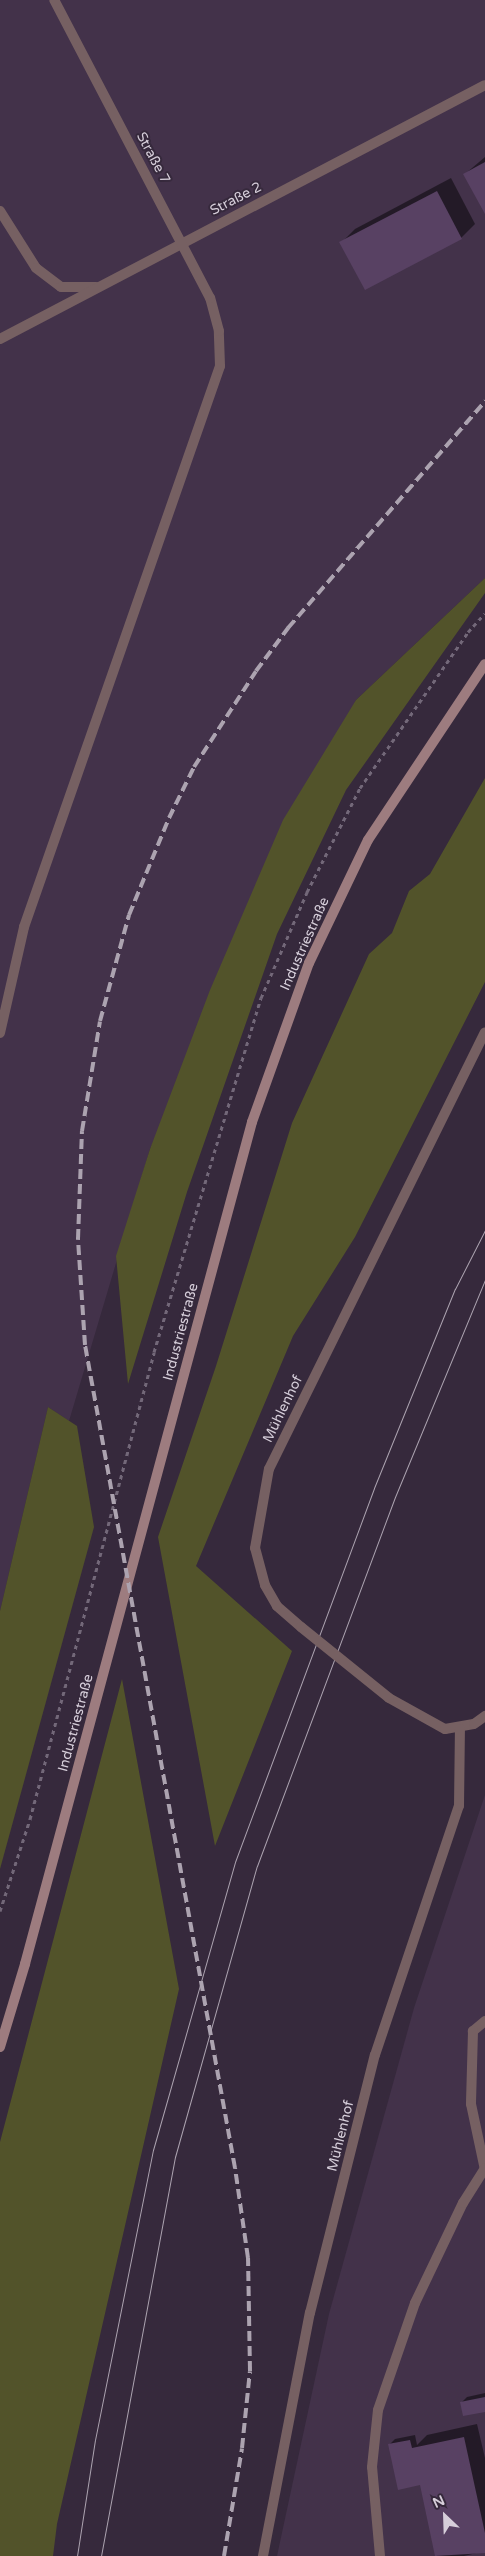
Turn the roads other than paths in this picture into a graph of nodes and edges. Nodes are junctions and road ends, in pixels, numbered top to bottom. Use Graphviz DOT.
graph roads {
  1 [pos="54,0"];
  2 [pos="485,85"];
  3 [pos="0,211"];
  4 [pos="182,242"];
  5 [pos="97,287"];
  6 [pos="0,339"];
  7 [pos="485,664"];
  8 [pos="485,1032"];
  9 [pos="0,1033"];
  10 [pos="485,1716"];
  11 [pos="460,1728"];
  12 [pos="485,2021"];
  13 [pos="0,2047"];
  14 [pos="485,2169"];
  15 [pos="263,2556"];
  16 [pos="380,2556"];
  1 -- 4 [label="street, Straße 7"];
  2 -- 4 [label="street, Straße 2"];
  3 -- 5 [label="street"];
  4 -- 5 [label="street, Straße 2"];
  4 -- 9 [label="street, Straße 7"];
  5 -- 6 [label="street, Straße 2"];
  7 -- 13 [label="main road, Industriestraße"];
  8 -- 11 [label="street, Mühlenhof, bridge"];
  10 -- 11 [label="street"];
  11 -- 15 [label="street, Mühlenhof"];
  12 -- 14 [label="street"];
  14 -- 16 [label="street"];
}
